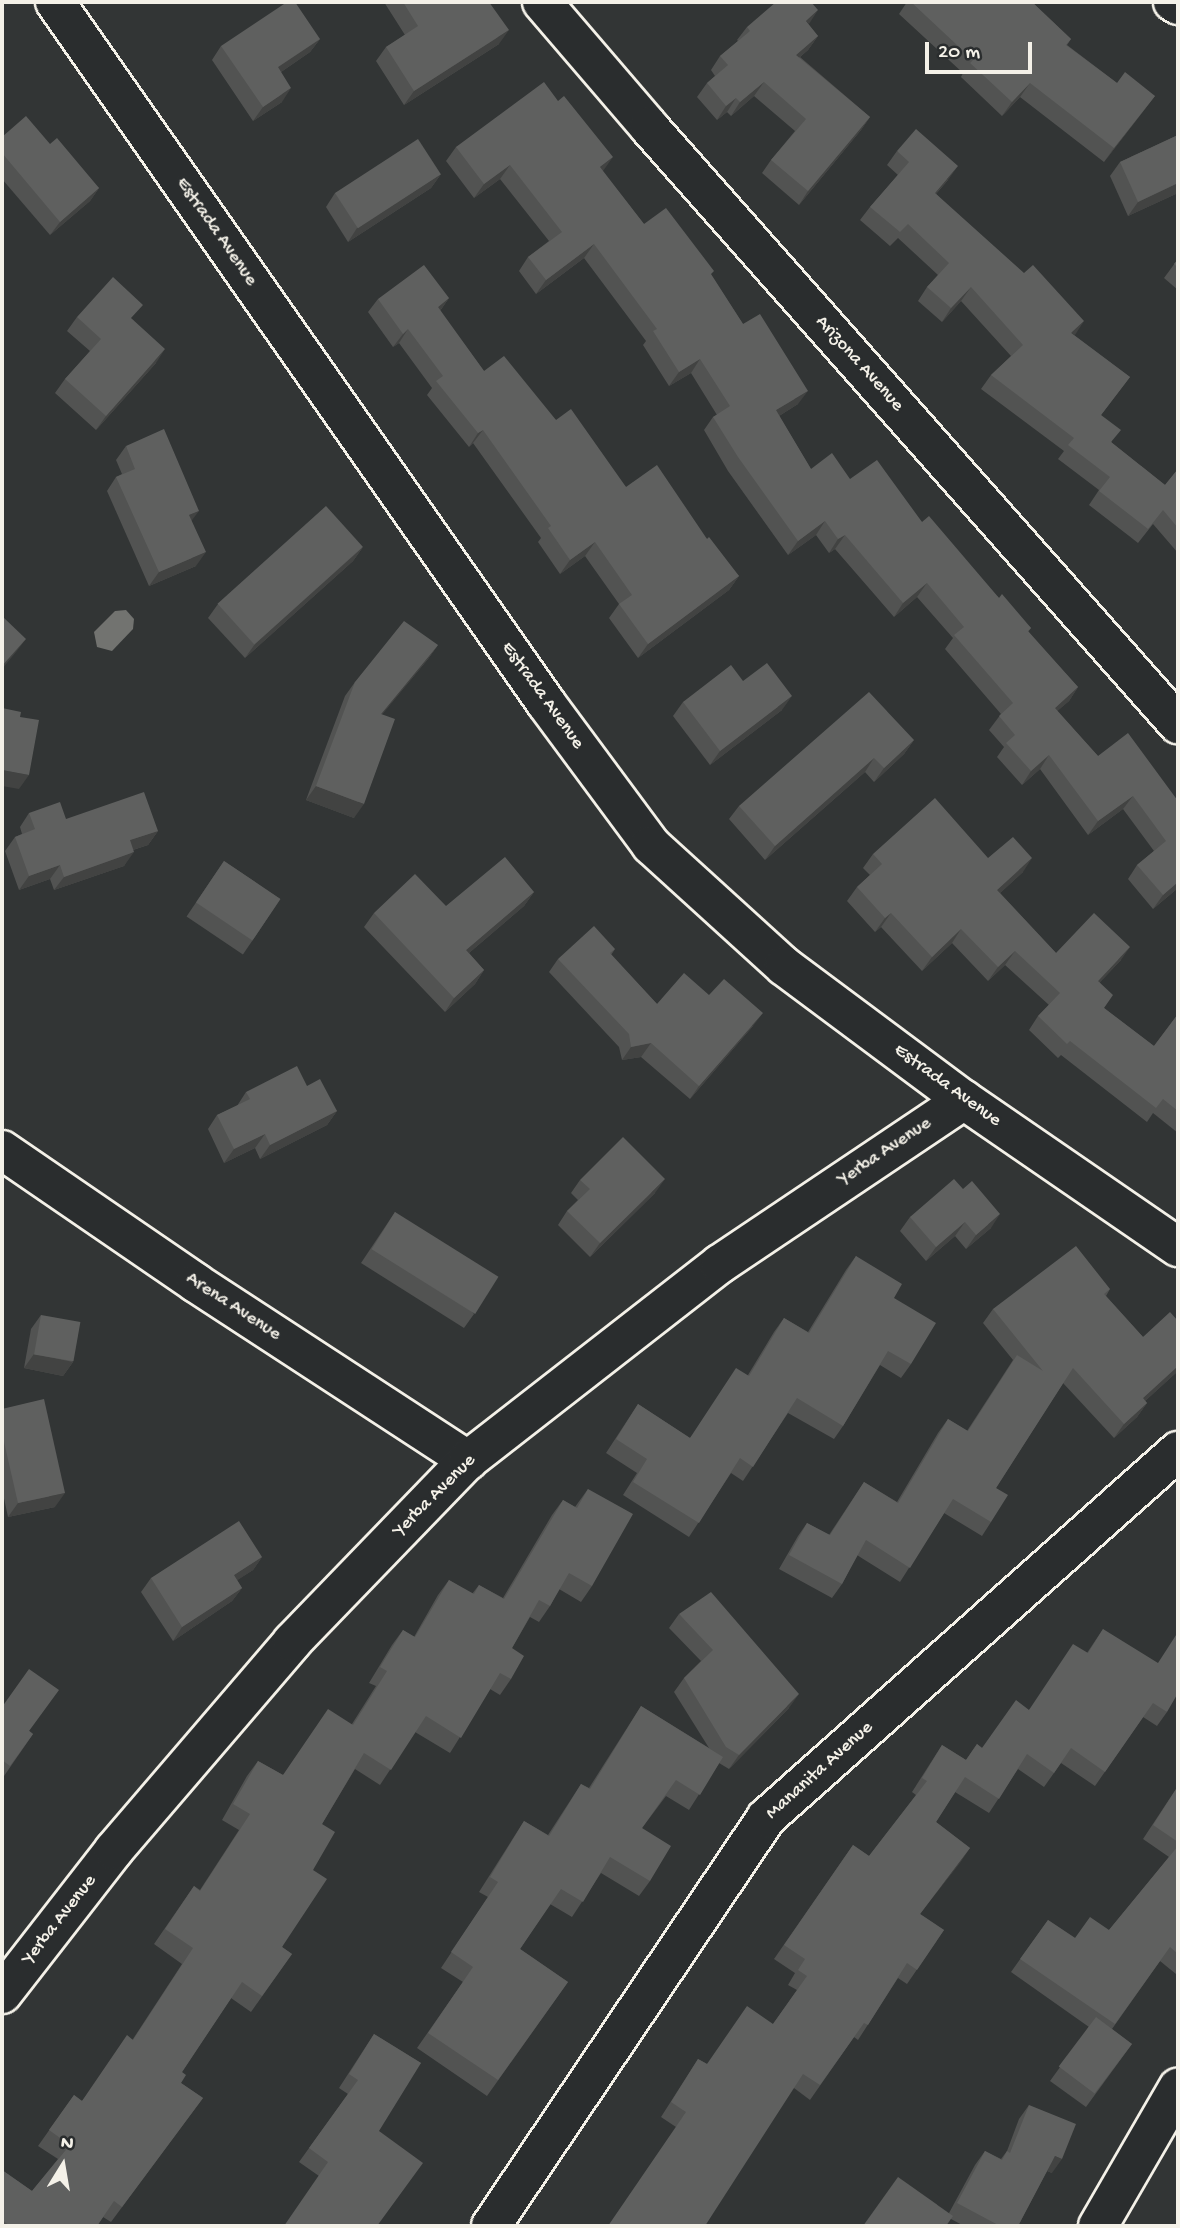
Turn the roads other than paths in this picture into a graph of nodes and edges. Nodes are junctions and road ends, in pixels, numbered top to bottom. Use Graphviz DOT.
graph roads {
  1 [pos="55,2"];
  2 [pos="542,2"];
  3 [pos="1173,2"];
  4 [pos="1178,5"];
  5 [pos="1178,724"];
  6 [pos="964,1100"];
  7 [pos="2,1150"];
  8 [pos="1178,1247"];
  9 [pos="1178,1451"];
  10 [pos="468,1460"];
  11 [pos="2,1994"];
  12 [pos="1178,2088"];
  13 [pos="491,2226"];
  14 [pos="1098,2226"];
  1 -- 6 [label="street, Estrada Avenue"];
  2 -- 5 [label="street, Arizona Avenue"];
  3 -- 4 [label="street"];
  6 -- 8 [label="street, Estrada Avenue"];
  6 -- 10 [label="street, Yerba Avenue"];
  7 -- 10 [label="street, Arena Avenue"];
  9 -- 13 [label="street, Mananita Avenue"];
  10 -- 11 [label="street, Yerba Avenue"];
  12 -- 14 [label="street"];
}
